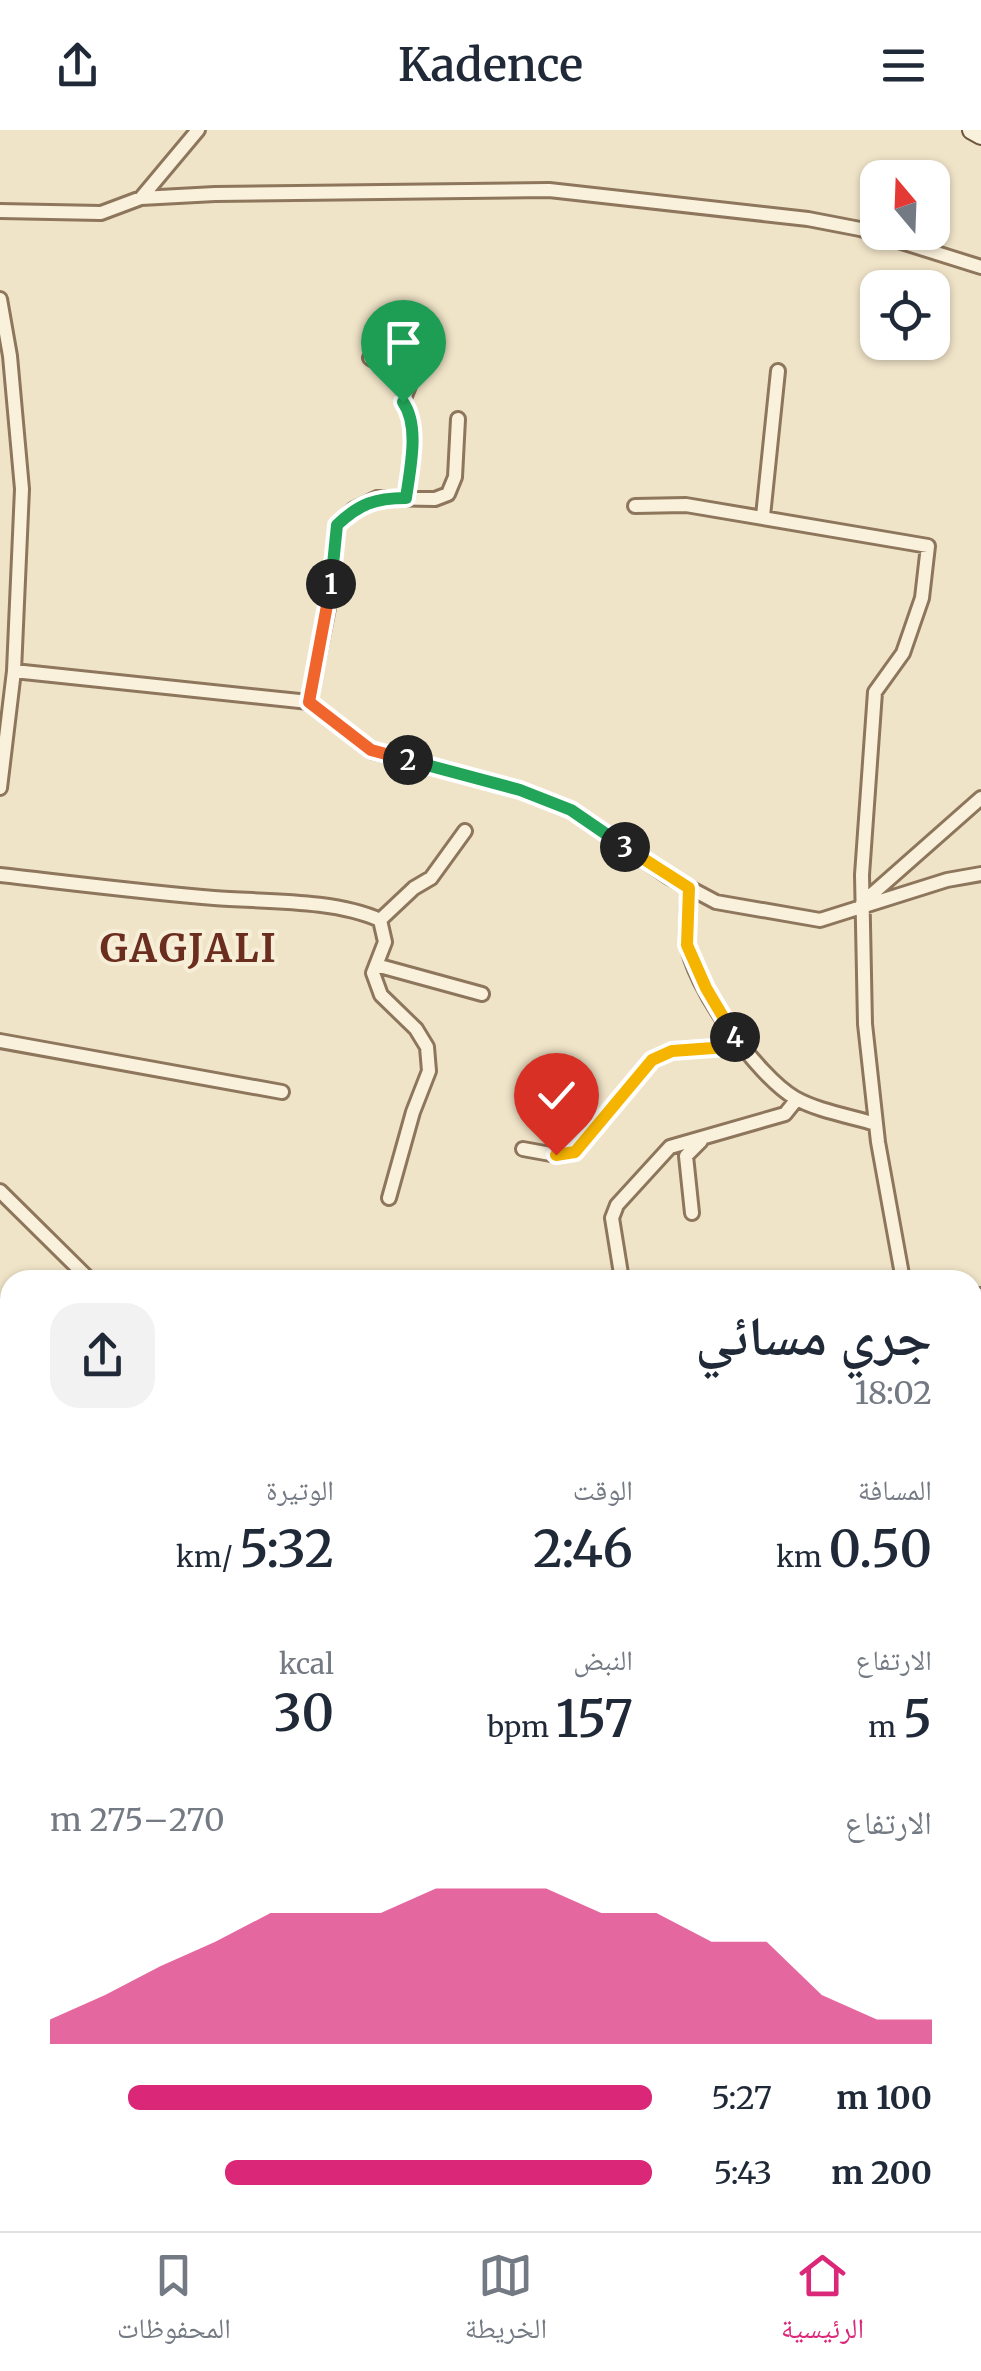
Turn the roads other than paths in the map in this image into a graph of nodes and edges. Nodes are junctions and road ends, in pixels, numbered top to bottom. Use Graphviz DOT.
graph roads {
  1 [pos="198,130"];
  2 [pos="972,130"];
  3 [pos="981,135"];
  4 [pos="141,198"];
  5 [pos="0,211"];
  6 [pos="981,267"];
  7 [pos="0,299"];
  8 [pos="370,358"];
  9 [pos="778,371"];
  10 [pos="458,419"];
  11 [pos="406,498"];
  12 [pos="635,506"];
  13 [pos="763,516"];
  14 [pos="14,671"];
  15 [pos="309,702"];
  16 [pos="0,788"];
  17 [pos="981,798"];
  18 [pos="464,831"];
  19 [pos="981,874"];
  20 [pos="0,875"];
  21 [pos="689,888"];
  22 [pos="862,906"];
  23 [pos="380,920"];
  24 [pos="376,964"];
  25 [pos="482,994"];
  26 [pos="0,1042"];
  27 [pos="741,1046"];
  28 [pos="282,1092"];
  29 [pos="797,1099"];
  30 [pos="876,1124"];
  31 [pos="702,1139"];
  32 [pos="523,1148"];
  33 [pos="0,1192"];
  34 [pos="389,1198"];
  35 [pos="692,1213"];
  36 [pos="80,1270"];
  37 [pos="620,1270"];
  38 [pos="901,1270"];
  1 -- 4 [label="street"];
  2 -- 3 [label="street"];
  4 -- 5 [label="street"];
  4 -- 6 [label="street"];
  7 -- 14 [label="street"];
  8 -- 11 [label="street"];
  9 -- 13 [label="street"];
  10 -- 11 [label="street"];
  11 -- 15 [label="street"];
  12 -- 13 [label="street"];
  13 -- 22 [label="street"];
  14 -- 15 [label="street"];
  14 -- 16 [label="street"];
  15 -- 21 [label="street"];
  17 -- 22 [label="street"];
  18 -- 23 [label="street"];
  19 -- 22 [label="street"];
  20 -- 23 [label="street"];
  21 -- 22 [label="street"];
  21 -- 27 [label="street"];
  22 -- 30 [label="street"];
  23 -- 24 [label="street"];
  24 -- 25 [label="street"];
  24 -- 34 [label="street"];
  26 -- 28 [label="street"];
  27 -- 29 [label="street"];
  27 -- 32 [label="street"];
  29 -- 30 [label="street"];
  29 -- 31 [label="street"];
  30 -- 38 [label="street"];
  31 -- 35 [label="street"];
  31 -- 37 [label="street"];
  33 -- 36 [label="street"];
}
